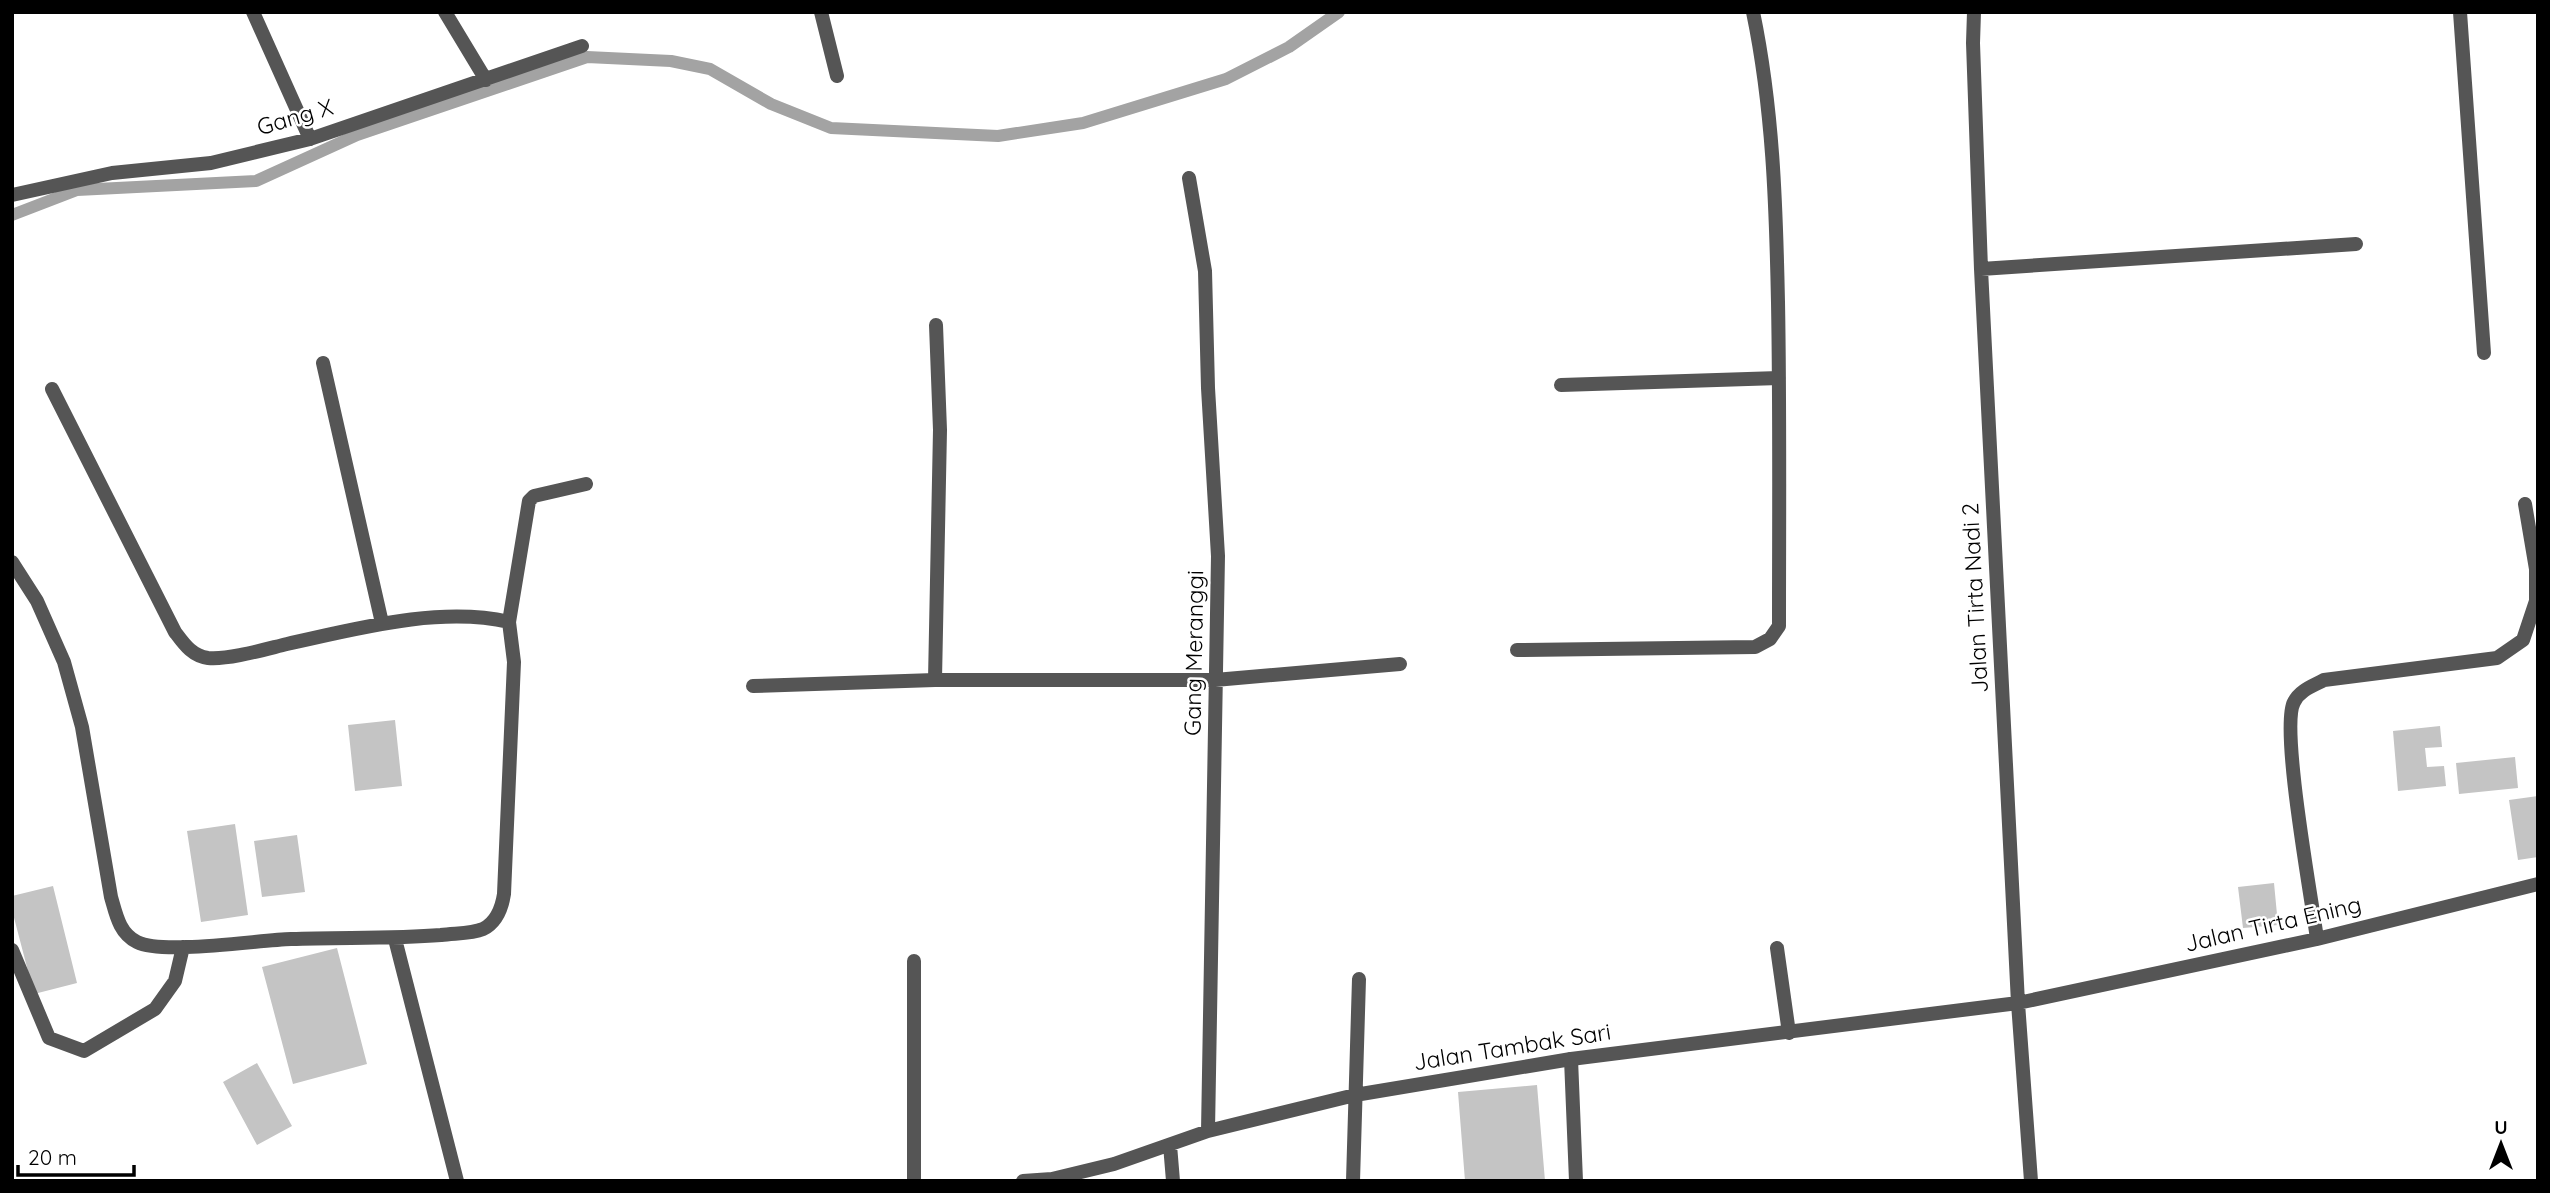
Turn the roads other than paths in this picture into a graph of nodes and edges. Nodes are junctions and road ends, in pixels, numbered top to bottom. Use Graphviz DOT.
graph roads {
  1 [pos="253,12"];
  2 [pos="445,12"];
  3 [pos="821,12"];
  4 [pos="1753,12"];
  5 [pos="1974,12"];
  6 [pos="2460,12"];
  7 [pos="582,46"];
  8 [pos="836,76"];
  9 [pos="486,80"];
  10 [pos="310,139"];
  11 [pos="1189,178"];
  12 [pos="12,195"];
  13 [pos="2356,244"];
  14 [pos="1981,269"];
  15 [pos="936,326"];
  16 [pos="2484,354"];
  17 [pos="323,363"];
  18 [pos="1779,378"];
  19 [pos="1560,385"];
  20 [pos="52,389"];
  21 [pos="586,484"];
  22 [pos="2525,504"];
  23 [pos="12,562"];
  24 [pos="509,622"];
  25 [pos="382,623"];
  26 [pos="1517,650"];
  27 [pos="1400,664"];
  28 [pos="934,680"];
  29 [pos="1215,680"];
  30 [pos="753,686"];
  31 [pos="2538,884"];
  32 [pos="395,939"];
  33 [pos="2317,939"];
  34 [pos="183,947"];
  35 [pos="1777,948"];
  36 [pos="12,950"];
  37 [pos="914,961"];
  38 [pos="1359,979"];
  39 [pos="2018,1003"];
  40 [pos="1789,1033"];
  41 [pos="1571,1059"];
  42 [pos="1355,1095"];
  43 [pos="1208,1131"];
  44 [pos="1170,1144"];
  45 [pos="457,1181"];
  46 [pos="914,1181"];
  47 [pos="1023,1181"];
  48 [pos="1173,1181"];
  49 [pos="1353,1181"];
  50 [pos="1576,1181"];
  51 [pos="2031,1181"];
  1 -- 10 [label="street"];
  2 -- 9 [label="street"];
  3 -- 8 [label="street"];
  4 -- 18 [label="street"];
  5 -- 14 [label="street, Jalan Tirta Nadi 2"];
  6 -- 16 [label="street"];
  7 -- 9 [label="street, Gang X"];
  9 -- 10 [label="street, Gang X"];
  10 -- 12 [label="street, Gang X"];
  11 -- 29 [label="street, Gang Meranggi"];
  13 -- 14 [label="street"];
  14 -- 39 [label="street, Jalan Tirta Nadi 2"];
  15 -- 28 [label="street"];
  17 -- 25 [label="street"];
  18 -- 19 [label="street"];
  18 -- 26 [label="street"];
  20 -- 25 [label="street"];
  21 -- 24 [label="street"];
  22 -- 33 [label="street"];
  23 -- 34 [label="street"];
  24 -- 25 [label="street"];
  24 -- 32 [label="street"];
  27 -- 29 [label="street"];
  28 -- 29 [label="street"];
  28 -- 30 [label="street"];
  29 -- 43 [label="street, Gang Meranggi"];
  31 -- 33 [label="street, Jalan Tirta Ening"];
  32 -- 34 [label="street"];
  32 -- 45 [label="street"];
  33 -- 39 [label="street, Jalan Tirta Ening"];
  34 -- 36 [label="street"];
  35 -- 40 [label="street"];
  37 -- 46 [label="street"];
  38 -- 42 [label="street"];
  39 -- 40 [label="street, Jalan Tambak Sari"];
  39 -- 51 [label="street, Jalan Tirta Nadi 2"];
  40 -- 41 [label="street, Jalan Tambak Sari"];
  41 -- 42 [label="street, Jalan Tambak Sari"];
  41 -- 50 [label="street"];
  42 -- 43 [label="street, Jalan Tambak Sari"];
  42 -- 49 [label="street"];
  43 -- 44 [label="street, Jalan Tambak Sari"];
  44 -- 47 [label="street, Jalan Tambak Sari"];
  44 -- 48 [label="street"];
}
